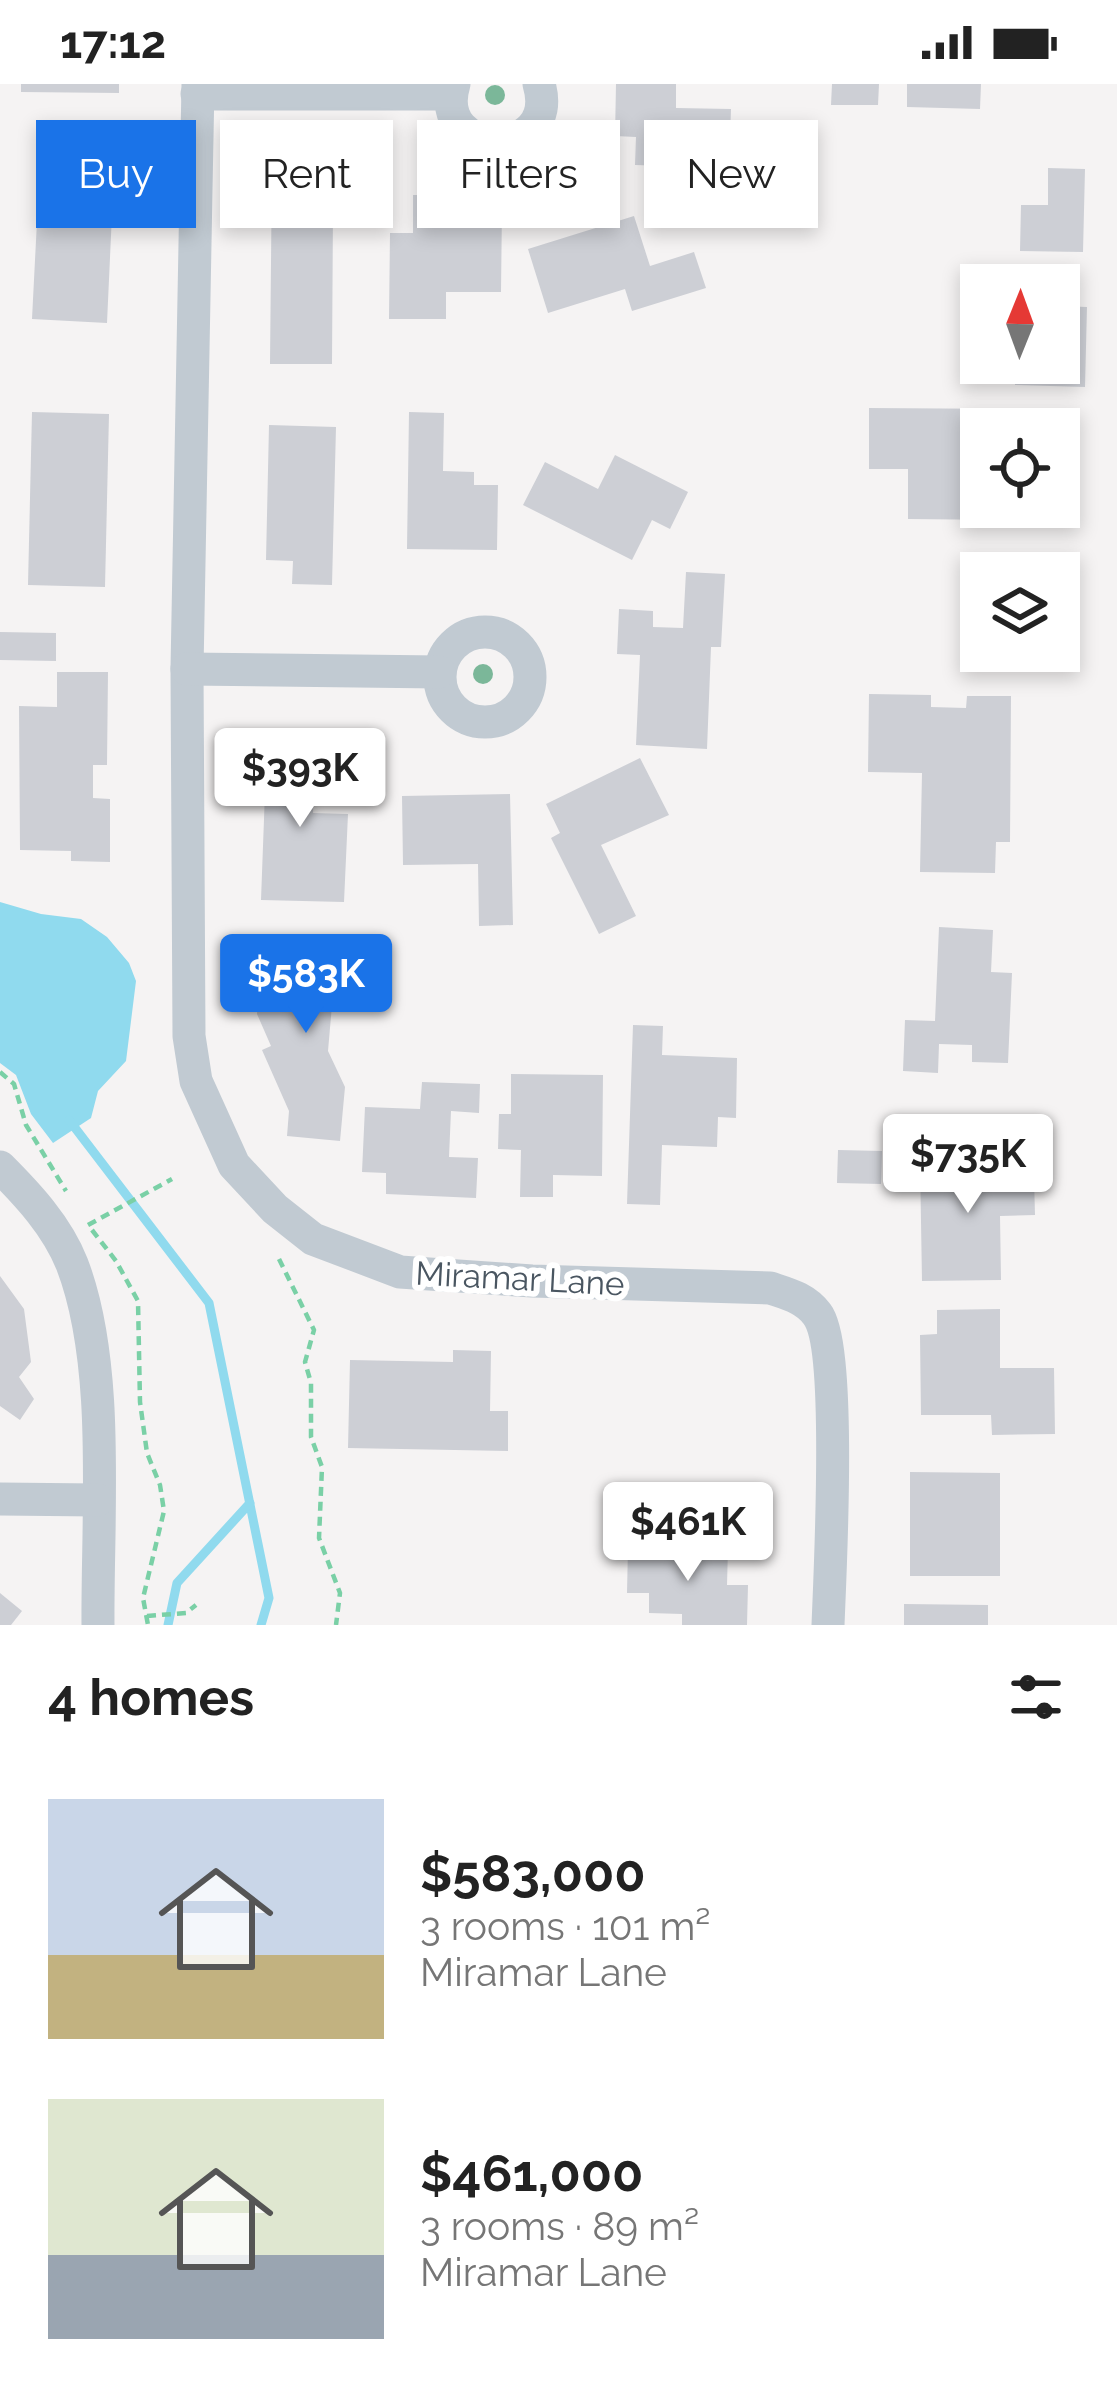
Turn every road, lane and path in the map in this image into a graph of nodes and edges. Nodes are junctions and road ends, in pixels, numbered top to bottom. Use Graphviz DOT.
graph roads {
  1 [pos="539,84"];
  2 [pos="197,89"];
  3 [pos="452,89"];
  4 [pos="188,669"];
  5 [pos="439,673"];
  6 [pos="0,1167"];
  7 [pos="172,1179"];
  8 [pos="88,1225"];
  9 [pos="279,1259"];
  10 [pos="0,1499"];
  11 [pos="97,1500"];
  12 [pos="196,1605"];
  13 [pos="149,1616"];
  14 [pos="98,1625"];
  15 [pos="336,1625"];
  16 [pos="828,1625"];
  1 -- 3 [label="street"];
  2 -- 3 [label="street"];
  2 -- 4 [label="street, Miramar Lane"];
  4 -- 5 [label="street"];
  4 -- 16 [label="street, Miramar Lane"];
  6 -- 11 [label="street"];
  7 -- 8 [label="path"];
  9 -- 15 [label="path"];
  10 -- 11 [label="street"];
  11 -- 14 [label="street"];
  12 -- 13 [label="path"];
}
